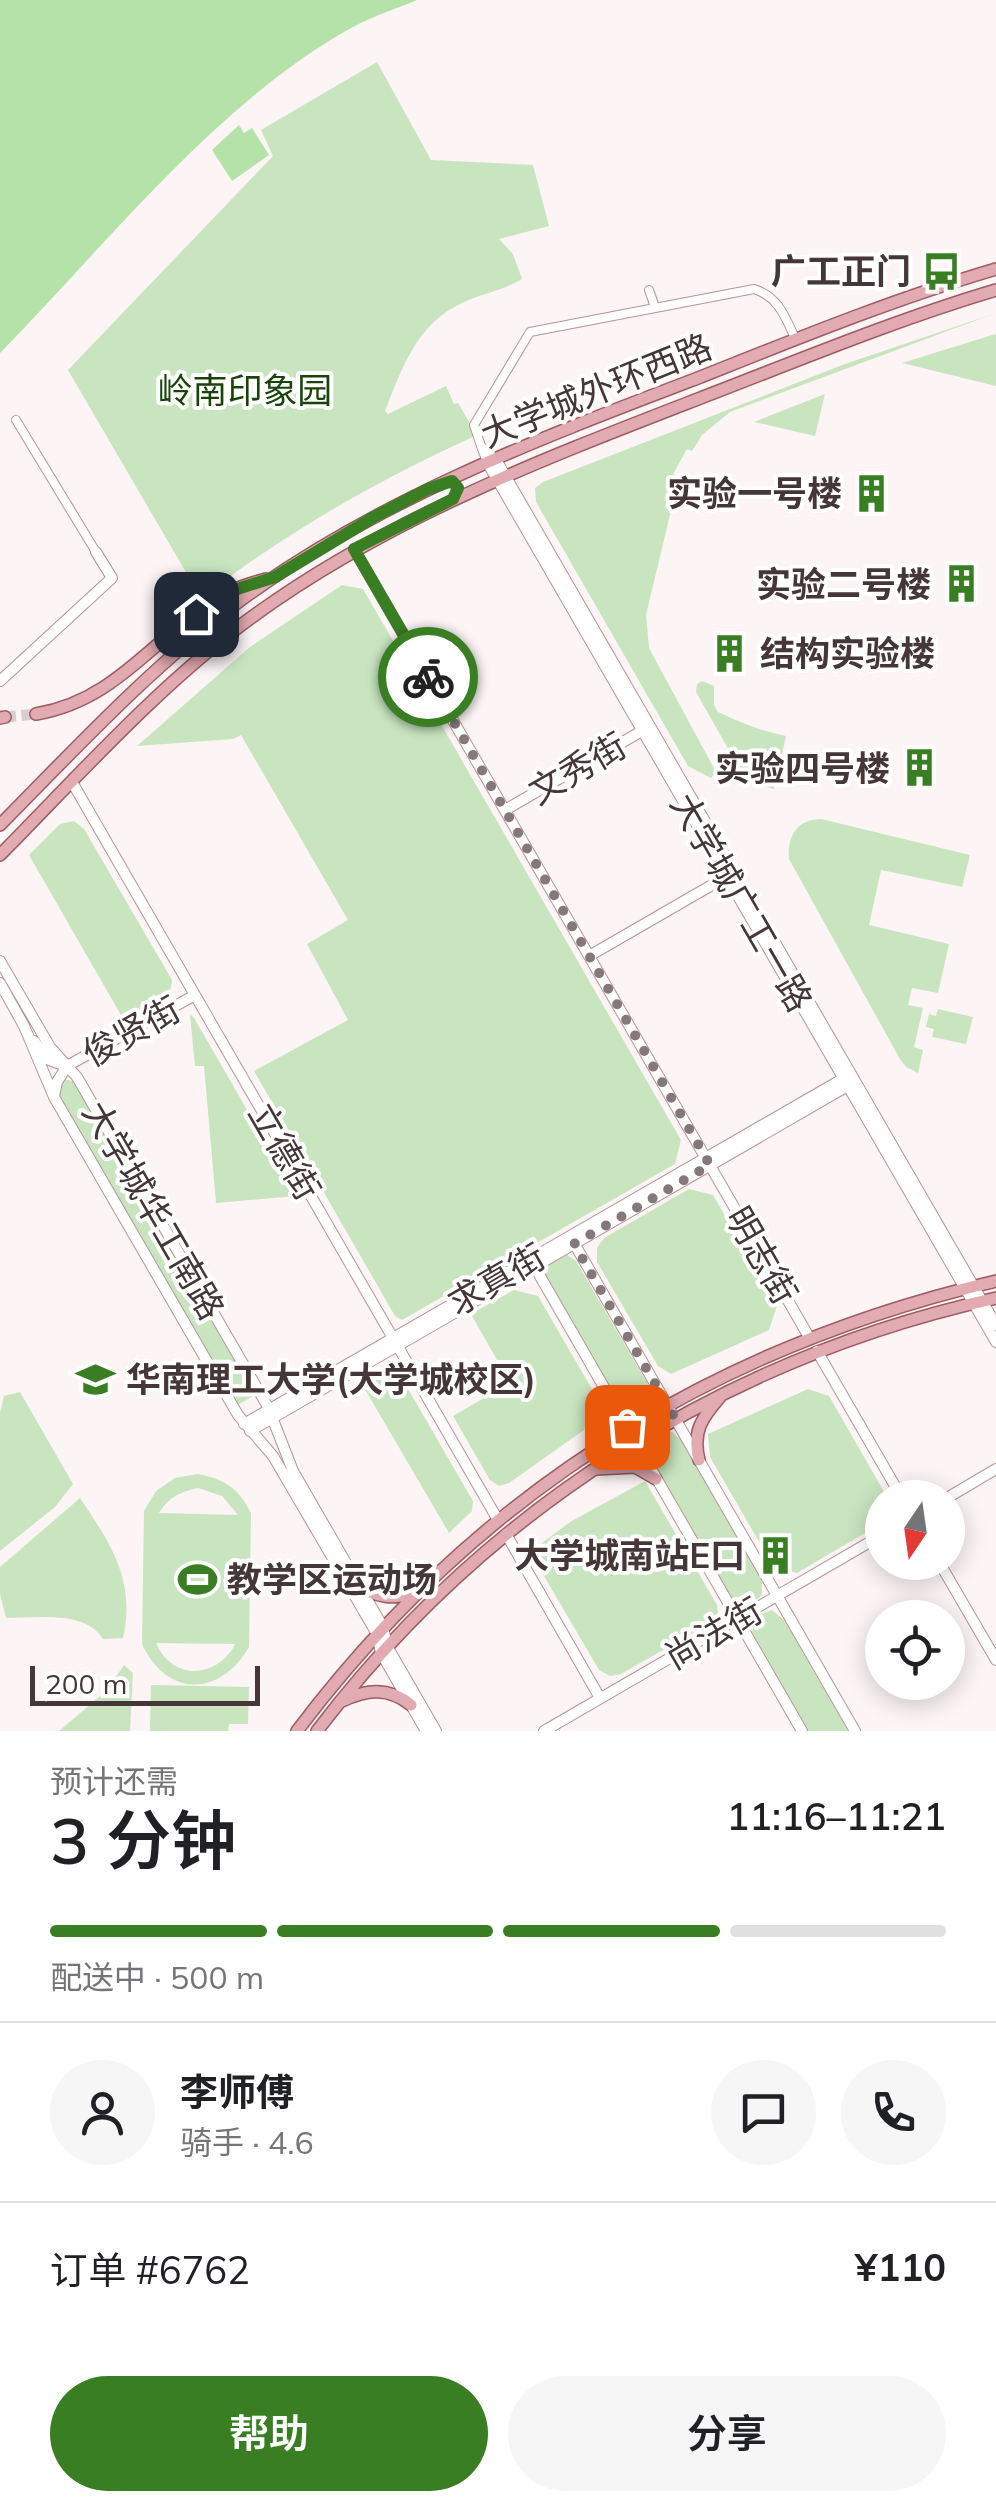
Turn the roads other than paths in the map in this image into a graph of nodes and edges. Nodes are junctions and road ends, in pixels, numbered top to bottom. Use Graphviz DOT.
graph roads {
  1 [pos="996,269"];
  2 [pos="649,290"];
  3 [pos="996,290"];
  4 [pos="655,308"];
  5 [pos="796,340"];
  6 [pos="16,420"];
  7 [pos="491,460"];
  8 [pos="501,477"];
  9 [pos="445,481"];
  10 [pos="453,499"];
  11 [pos="354,549"];
  12 [pos="96,552"];
  13 [pos="275,577"];
  14 [pos="0,681"];
  15 [pos="36,714"];
  16 [pos="646,728"];
  17 [pos="72,782"];
  18 [pos="505,810"];
  19 [pos="0,825"];
  20 [pos="0,855"];
  21 [pos="731,875"];
  22 [pos="590,956"];
  23 [pos="0,961"];
  24 [pos="0,983"];
  25 [pos="195,995"];
  26 [pos="24,1026"];
  27 [pos="67,1066"];
  28 [pos="849,1080"];
  29 [pos="54,1097"];
  30 [pos="708,1162"];
  31 [pos="572,1240"];
  32 [pos="532,1263"];
  33 [pos="996,1281"];
  34 [pos="969,1288"];
  35 [pos="996,1298"];
  36 [pos="978,1302"];
  37 [pos="996,1325"];
  38 [pos="809,1337"];
  39 [pos="396,1342"];
  40 [pos="996,1342"];
  41 [pos="818,1351"];
  42 [pos="725,1392"];
  43 [pos="666,1404"];
  44 [pos="271,1414"];
  45 [pos="675,1418"];
  46 [pos="627,1427"];
  47 [pos="247,1428"];
  48 [pos="635,1441"];
  49 [pos="699,1460"];
  50 [pos="996,1469"];
  51 [pos="591,1470"];
  52 [pos="656,1478"];
  53 [pos="892,1480"];
  54 [pos="965,1487"];
  55 [pos="498,1520"];
  56 [pos="506,1534"];
  57 [pos="865,1545"];
  58 [pos="950,1580"];
  59 [pos="358,1584"];
  60 [pos="419,1590"];
  61 [pos="777,1596"];
  62 [pos="737,1619"];
  63 [pos="380,1630"];
  64 [pos="384,1650"];
  65 [pos="996,1660"];
  66 [pos="600,1698"];
  67 [pos="339,1703"];
  68 [pos="411,1705"];
  69 [pos="297,1731"];
  70 [pos="317,1731"];
  71 [pos="426,1731"];
  72 [pos="436,1731"];
  73 [pos="544,1731"];
  74 [pos="802,1731"];
  75 [pos="855,1731"];
  1 -- 5 [label="main road, 大学城外环西路"];
  2 -- 4 [label="street"];
  3 -- 8 [label="main road, 大学城外环西路"];
  4 -- 5 [label="street"];
  4 -- 7 [label="street"];
  5 -- 7 [label="main road, 大学城外环西路"];
  6 -- 12 [label="street"];
  7 -- 8 [label="street, 大学城广工一路"];
  7 -- 9 [label="main road, 大学城外环西路"];
  8 -- 10 [label="main road, 大学城外环西路"];
  8 -- 16 [label="street, 大学城广工一路"];
  9 -- 10 [label="main road"];
  9 -- 13 [label="main road, 大学城外环西路"];
  10 -- 11 [label="main road, 大学城外环西路"];
  11 -- 17 [label="main road, 大学城外环西路"];
  11 -- 18 [label="street, 明志街"];
  12 -- 14 [label="street"];
  13 -- 15 [label="main road"];
  13 -- 19 [label="main road, 大学城外环西路"];
  16 -- 18 [label="street, 文秀街"];
  16 -- 21 [label="street, 大学城广工一路"];
  17 -- 20 [label="main road, 大学城外环西路"];
  17 -- 25 [label="street, 立德街"];
  18 -- 22 [label="street, 明志街"];
  21 -- 22 [label="street"];
  21 -- 28 [label="street, 大学城广工一路"];
  22 -- 30 [label="street, 明志街"];
  23 -- 27 [label="street, 大学城华工南路"];
  24 -- 26 [label="street, 大学城华工南路"];
  25 -- 27 [label="street, 俊贤街"];
  25 -- 39 [label="street, 立德街"];
  26 -- 27 [label="street, 俊贤街"];
  26 -- 29 [label="street, 大学城华工南路"];
  27 -- 29 [label="street, 俊贤街"];
  27 -- 44 [label="street, 大学城华工南路"];
  28 -- 30 [label="street, 求真街"];
  28 -- 34 [label="street, 大学城广工一路"];
  29 -- 47 [label="street, 大学城华工南路"];
  30 -- 31 [label="street, 求真街"];
  30 -- 38 [label="street, 明志街"];
  31 -- 32 [label="street, 求真街"];
  31 -- 43 [label="street"];
  32 -- 39 [label="street, 求真街"];
  32 -- 46 [label="street"];
  33 -- 34 [label="main road"];
  34 -- 36 [label="street, 大学城广工一路"];
  34 -- 38 [label="main road"];
  35 -- 36 [label="main road"];
  36 -- 37 [label="street, 大学城广工一路"];
  36 -- 40 [label="street, 大学城广工一路"];
  36 -- 41 [label="main road"];
  38 -- 43 [label="main road"];
  39 -- 44 [label="street, 求真街"];
  39 -- 55 [label="street, 立德街"];
  41 -- 42 [label="main road"];
  41 -- 53 [label="street"];
  42 -- 45 [label="main road"];
  42 -- 49 [label="main road"];
  43 -- 45 [label="street"];
  43 -- 46 [label="main road"];
  44 -- 47 [label="street, 求真街"];
  44 -- 59 [label="street, 大学城华工南路"];
  45 -- 48 [label="main road"];
  45 -- 49 [label="street"];
  46 -- 48 [label="street"];
  46 -- 55 [label="main road"];
  47 -- 63 [label="street, 大学城华工南路"];
  48 -- 51 [label="main road"];
  48 -- 52 [label="street"];
  49 -- 61 [label="street"];
  50 -- 54 [label="street"];
  51 -- 52 [label="main road"];
  51 -- 56 [label="main road"];
  52 -- 62 [label="street"];
  55 -- 60 [label="main road"];
  56 -- 64 [label="main road"];
  56 -- 66 [label="street"];
  57 -- 61 [label="street, 尚法街"];
  58 -- 65 [label="street"];
  59 -- 60 [label="main road"];
  59 -- 63 [label="street, 大学城华工南路"];
  60 -- 63 [label="main road"];
  61 -- 62 [label="street, 尚法街"];
  61 -- 75 [label="street"];
  62 -- 66 [label="street, 尚法街"];
  62 -- 74 [label="street"];
  63 -- 64 [label="street, 大学城华工南路"];
  63 -- 69 [label="main road"];
  64 -- 67 [label="main road"];
  64 -- 68 [label="street, 大学城华工南路"];
  64 -- 72 [label="street, 大学城华工南路"];
  66 -- 73 [label="street, 尚法街"];
  67 -- 68 [label="main road"];
  67 -- 70 [label="main road"];
  68 -- 71 [label="street, 大学城华工南路"];
}
